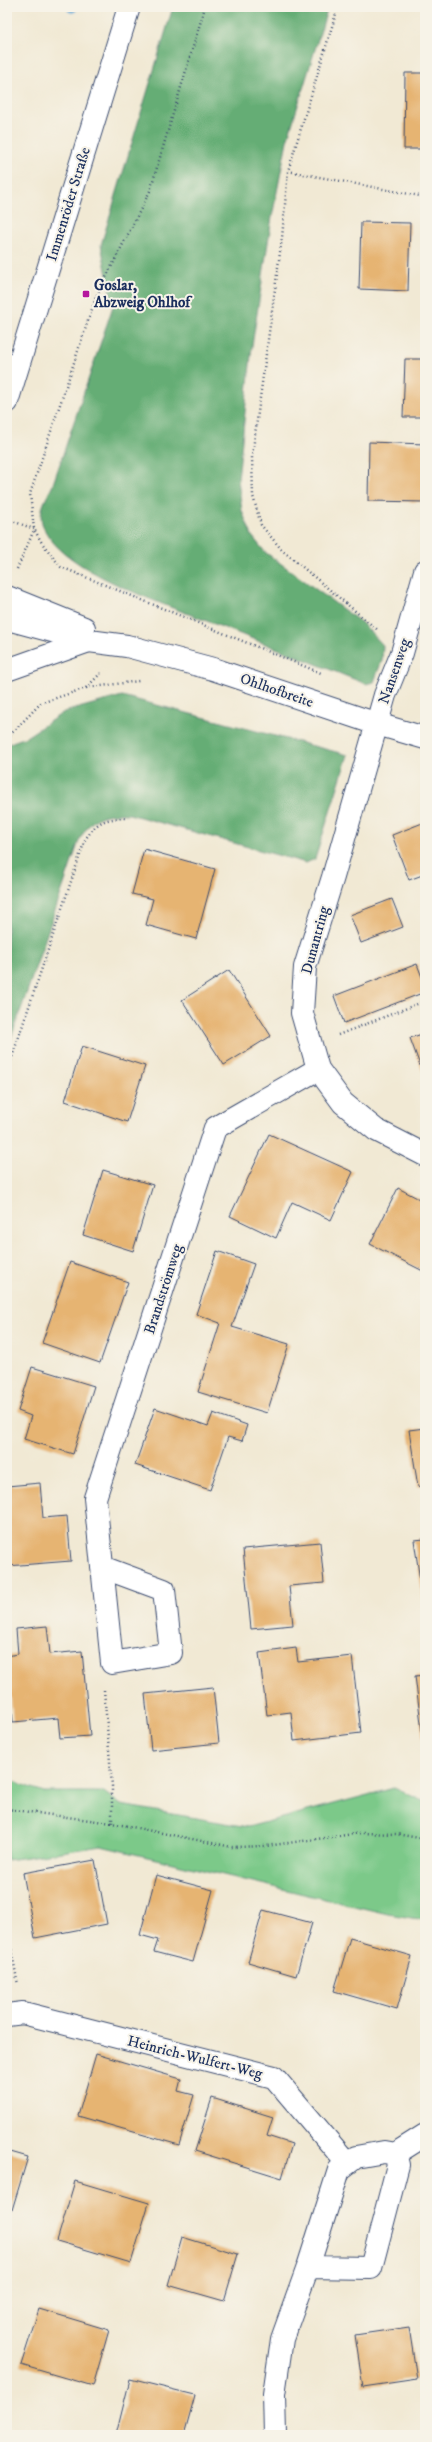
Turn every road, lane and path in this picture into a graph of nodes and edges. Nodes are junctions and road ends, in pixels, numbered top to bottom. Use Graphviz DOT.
graph roads {
  1 [pos="129,7"];
  2 [pos="205,7"];
  3 [pos="338,7"];
  4 [pos="288,171"];
  5 [pos="425,197"];
  6 [pos="7,401"];
  7 [pos="7,519"];
  8 [pos="34,529"];
  9 [pos="425,571"];
  10 [pos="16,573"];
  11 [pos="7,597"];
  12 [pos="7,619"];
  13 [pos="89,641"];
  14 [pos="127,646"];
  15 [pos="402,653"];
  16 [pos="7,670"];
  17 [pos="324,674"];
  18 [pos="142,681"];
  19 [pos="377,724"];
  20 [pos="7,738"];
  21 [pos="425,738"];
  22 [pos="125,818"];
  23 [pos="425,1001"];
  24 [pos="310,1046"];
  25 [pos="318,1069"];
  26 [pos="7,1072"];
  27 [pos="425,1155"];
  28 [pos="102,1567"];
  29 [pos="112,1663"];
  30 [pos="7,1809"];
  31 [pos="112,1823"];
  32 [pos="425,1839"];
  33 [pos="7,1926"];
  34 [pos="15,2014"];
  35 [pos="425,2135"];
  36 [pos="395,2154"];
  37 [pos="347,2163"];
  38 [pos="308,2267"];
  39 [pos="274,2435"];
  1 -- 6 [label="street, Immenröder Straße"];
  2 -- 8 [label="path"];
  3 -- 4 [label="path"];
  4 -- 5 [label="path"];
  4 -- 15 [label="path"];
  7 -- 8 [label="path"];
  8 -- 10 [label="path"];
  8 -- 17 [label="path"];
  9 -- 15 [label="street, Nansenweg"];
  11 -- 14 [label="street, Ohlhofbreite"];
  12 -- 13 [label="street, Ohlhofbreite"];
  13 -- 14 [label="street, Ohlhofbreite"];
  13 -- 16 [label="street, Ohlhofbreite"];
  14 -- 19 [label="street, Ohlhofbreite"];
  15 -- 19 [label="street, Nansenweg"];
  18 -- 20 [label="path"];
  19 -- 21 [label="street, Ohlhofbreite"];
  19 -- 24 [label="street, Dunantring"];
  22 -- 26 [label="path"];
  23 -- 24 [label="path"];
  24 -- 25 [label="street, Dunantring"];
  25 -- 27 [label="street, Dunantring"];
  25 -- 28 [label="street, Brandströmweg"];
  28 -- 29 [label="street, Brandströmweg"];
  28 -- 29 [label="street"];
  29 -- 31 [label="path"];
  30 -- 31 [label="path"];
  31 -- 32 [label="path"];
  33 -- 34 [label="path"];
  34 -- 37 [label="street, Heinrich-Wulfert-Weg"];
  35 -- 36 [label="street"];
  36 -- 37 [label="street"];
  36 -- 38 [label="street"];
  37 -- 38 [label="street"];
  38 -- 39 [label="street"];
}
